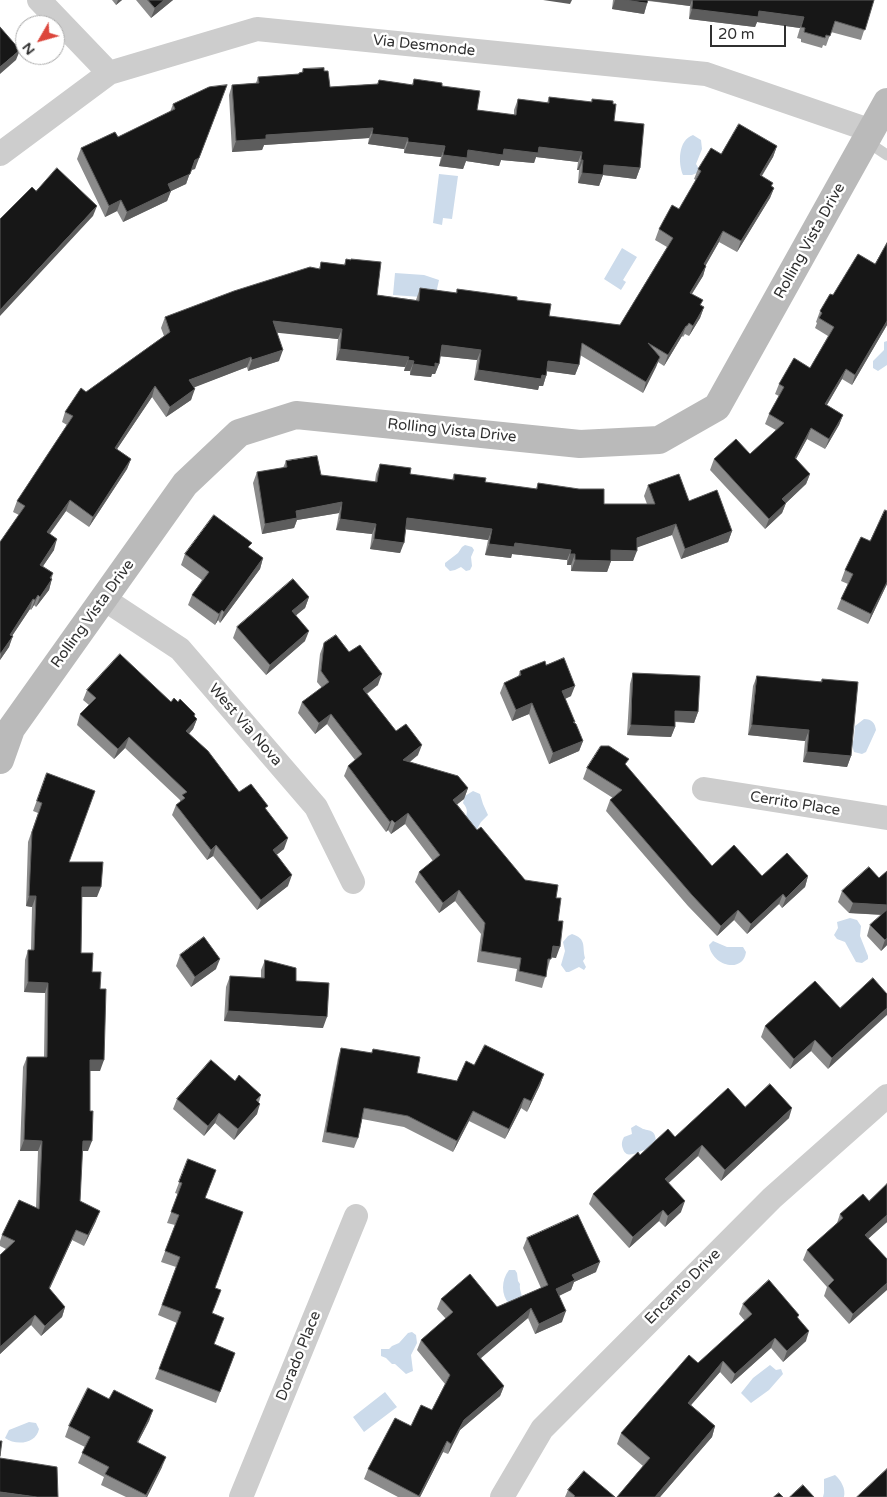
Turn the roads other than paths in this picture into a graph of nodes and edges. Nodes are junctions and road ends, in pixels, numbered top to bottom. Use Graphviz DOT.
graph roads {
  1 [pos="39,0"];
  2 [pos="109,72"];
  3 [pos="887,102"];
  4 [pos="875,142"];
  5 [pos="0,154"];
  6 [pos="104,599"];
  7 [pos="0,760"];
  8 [pos="704,789"];
  9 [pos="887,818"];
  10 [pos="353,882"];
  11 [pos="887,1096"];
  12 [pos="356,1216"];
  13 [pos="241,1497"];
  14 [pos="502,1497"];
  1 -- 2 [label="street"];
  2 -- 4 [label="street, Via Desmonde"];
  2 -- 5 [label="street, Via Desmonde"];
  3 -- 4 [label="street, Rolling Vista Drive"];
  4 -- 6 [label="street, Rolling Vista Drive"];
  6 -- 7 [label="street, Rolling Vista Drive"];
  6 -- 10 [label="street, West Via Nova"];
  8 -- 9 [label="street, Cerrito Place"];
  11 -- 14 [label="street, Encanto Drive"];
  12 -- 13 [label="street, Dorado Place"];
}
